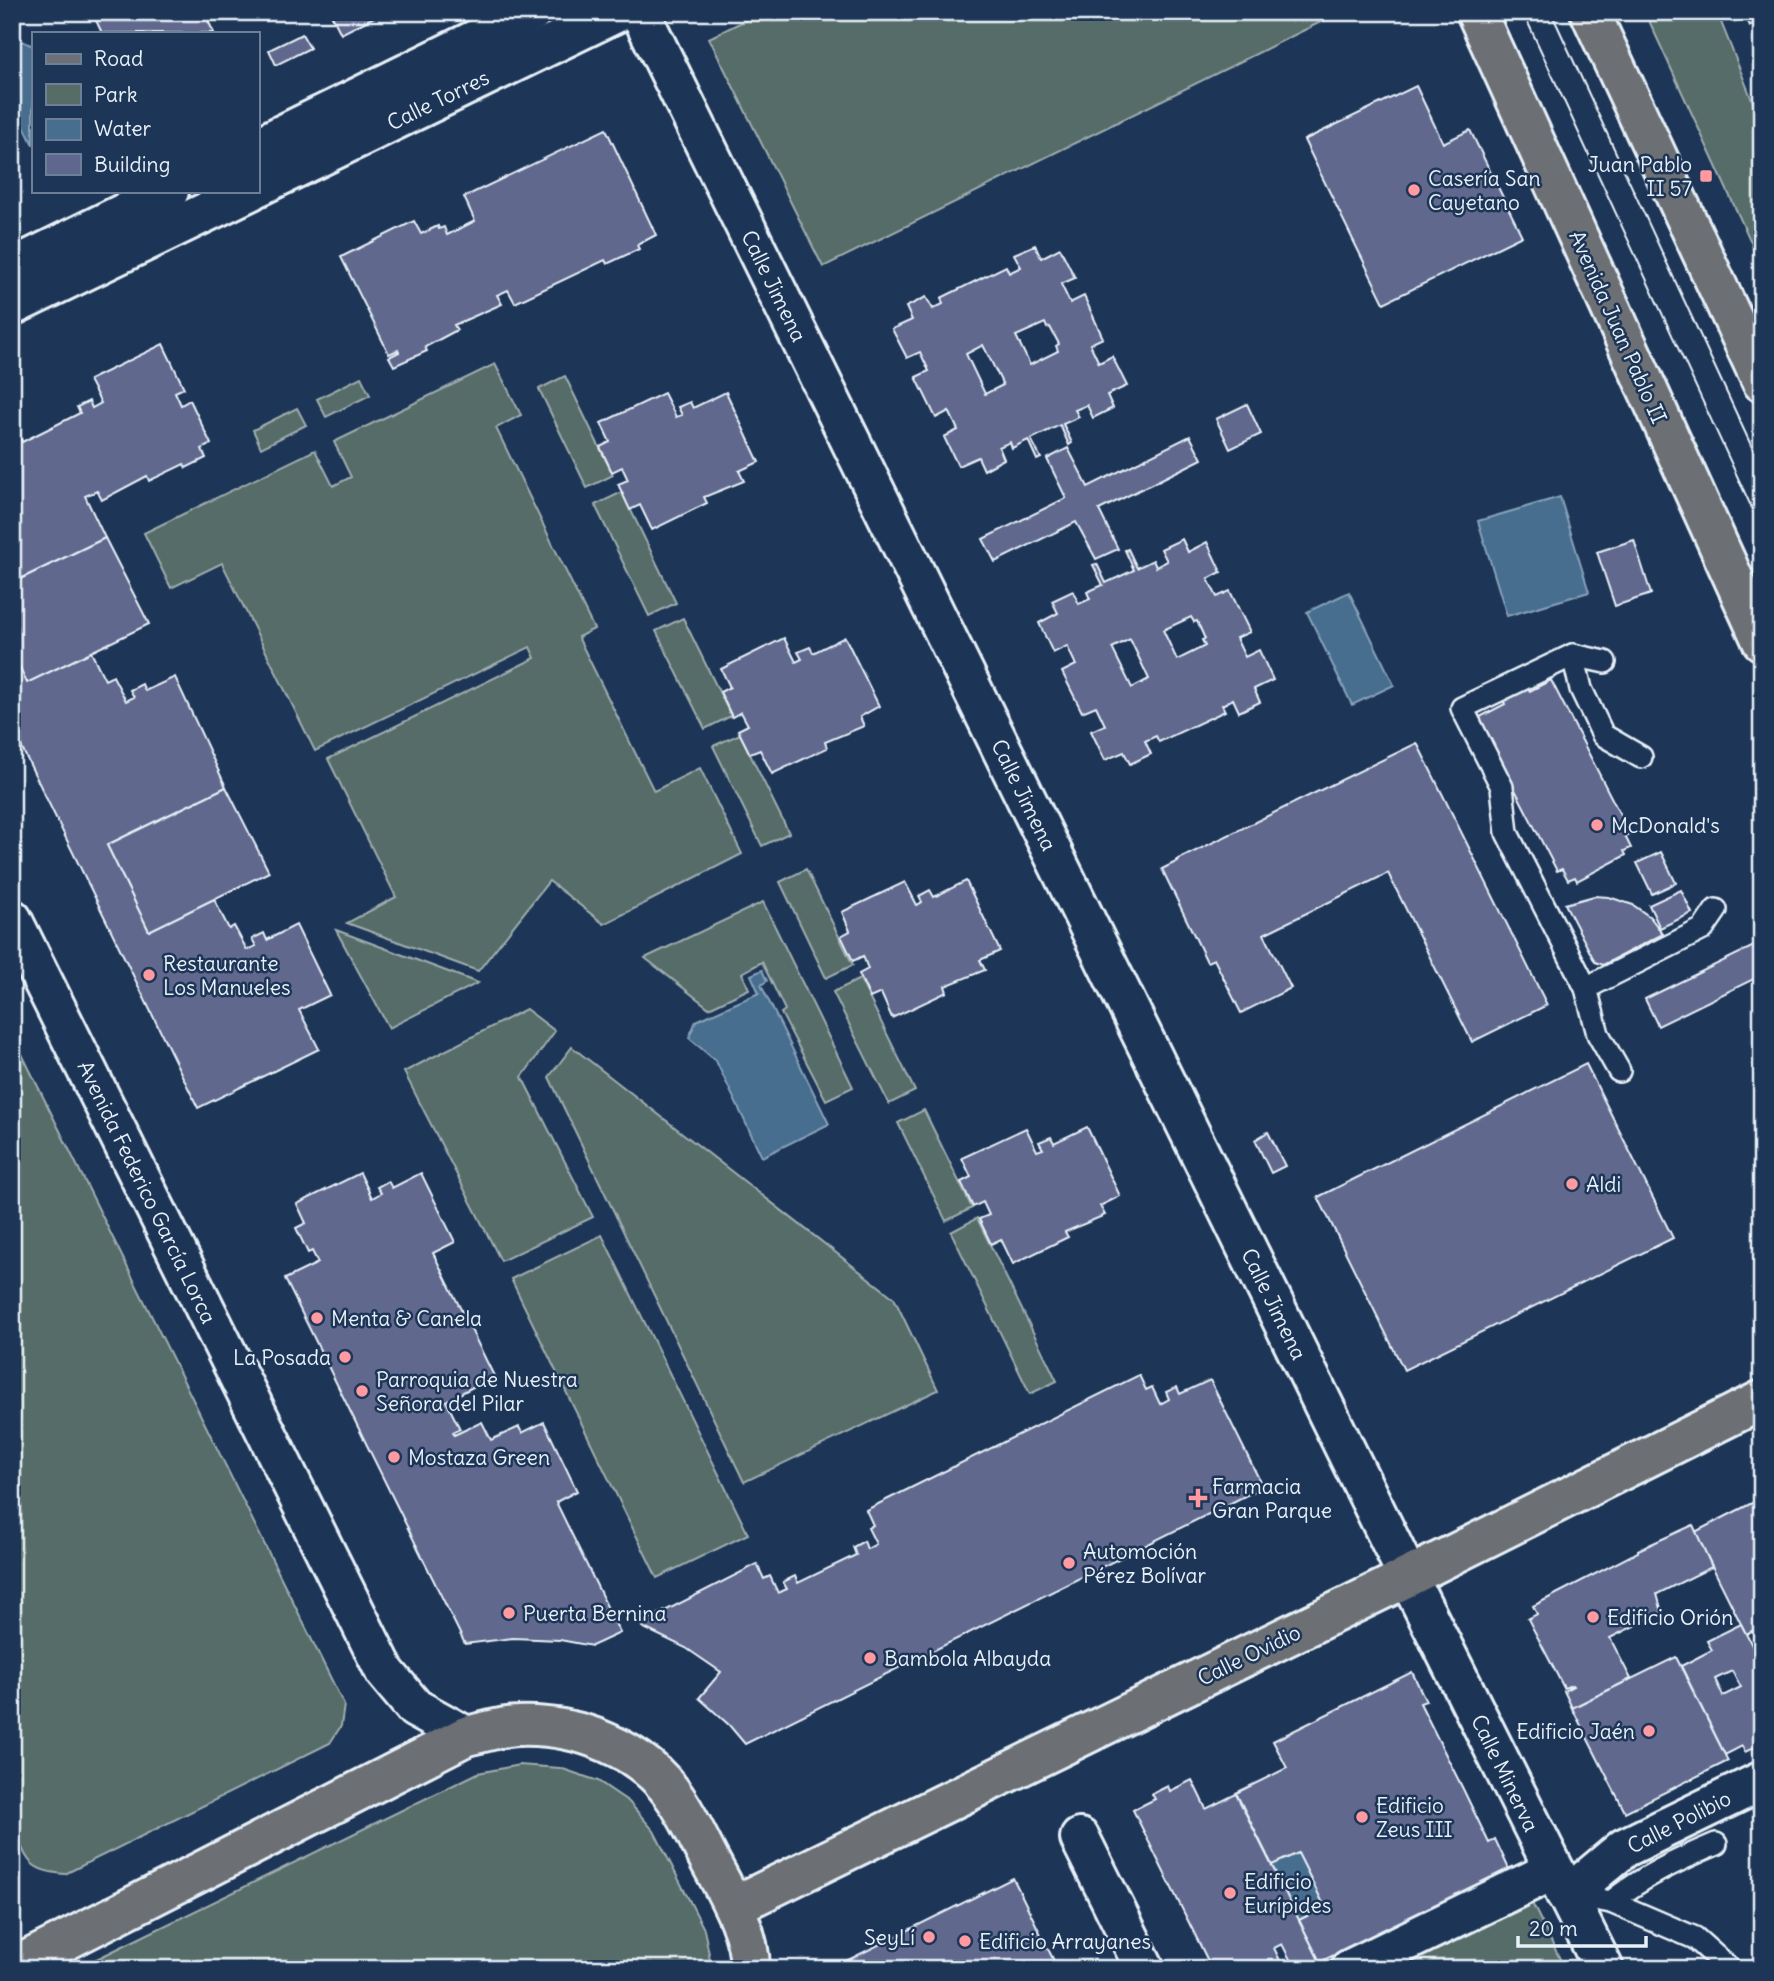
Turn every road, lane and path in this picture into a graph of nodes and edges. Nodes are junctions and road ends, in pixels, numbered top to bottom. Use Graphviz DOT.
graph roads {
  1 [pos="531,12"];
  2 [pos="618,12"];
  3 [pos="640,12"];
  4 [pos="1476,12"];
  5 [pos="1590,12"];
  6 [pos="259,146"];
  7 [pos="259,186"];
  8 [pos="167,192"];
  9 [pos="248,192"];
  10 [pos="12,268"];
  11 [pos="12,306"];
  12 [pos="1762,382"];
  13 [pos="1762,641"];
  14 [pos="1573,655"];
  15 [pos="1605,662"];
  16 [pos="1641,757"];
  17 [pos="1716,910"];
  18 [pos="12,919"];
  19 [pos="1586,988"];
  20 [pos="1619,1071"];
  21 [pos="1762,1400"];
  22 [pos="1408,1577"];
  23 [pos="466,1736"];
  24 [pos="1762,1781"];
  25 [pos="1080,1838"];
  26 [pos="1716,1844"];
  27 [pos="1559,1882"];
  28 [pos="1611,1902"];
  29 [pos="734,1906"];
  30 [pos="12,1968"];
  31 [pos="750,1969"];
  32 [pos="1144,1969"];
  33 [pos="1350,1969"];
  34 [pos="1604,1969"];
  35 [pos="1730,1969"];
  1 -- 6 [label="street, Calle Torres"];
  2 -- 7 [label="street, Calle Torres"];
  3 -- 22 [label="street, Calle Jimena"];
  4 -- 13 [label="main road, Avenida Juan Pablo II"];
  5 -- 12 [label="main road"];
  8 -- 10 [label="street"];
  9 -- 11 [label="street"];
  14 -- 15 [label="lane"];
  14 -- 16 [label="lane"];
  14 -- 19 [label="lane"];
  17 -- 19 [label="lane"];
  18 -- 23 [label="street, Avenida Federico García Lorca"];
  19 -- 20 [label="lane"];
  21 -- 22 [label="main road, Calle Ovidio"];
  22 -- 27 [label="street, Calle Minerva"];
  22 -- 29 [label="main road, Calle Ovidio"];
  23 -- 29 [label="main road"];
  23 -- 30 [label="main road"];
  24 -- 27 [label="street, Calle Polibio"];
  25 -- 32 [label="street"];
  26 -- 28 [label="lane"];
  27 -- 28 [label="lane"];
  27 -- 33 [label="street, Calle Polibio"];
  27 -- 34 [label="street, Calle Minerva"];
  28 -- 35 [label="lane"];
  29 -- 31 [label="main road"];
}
